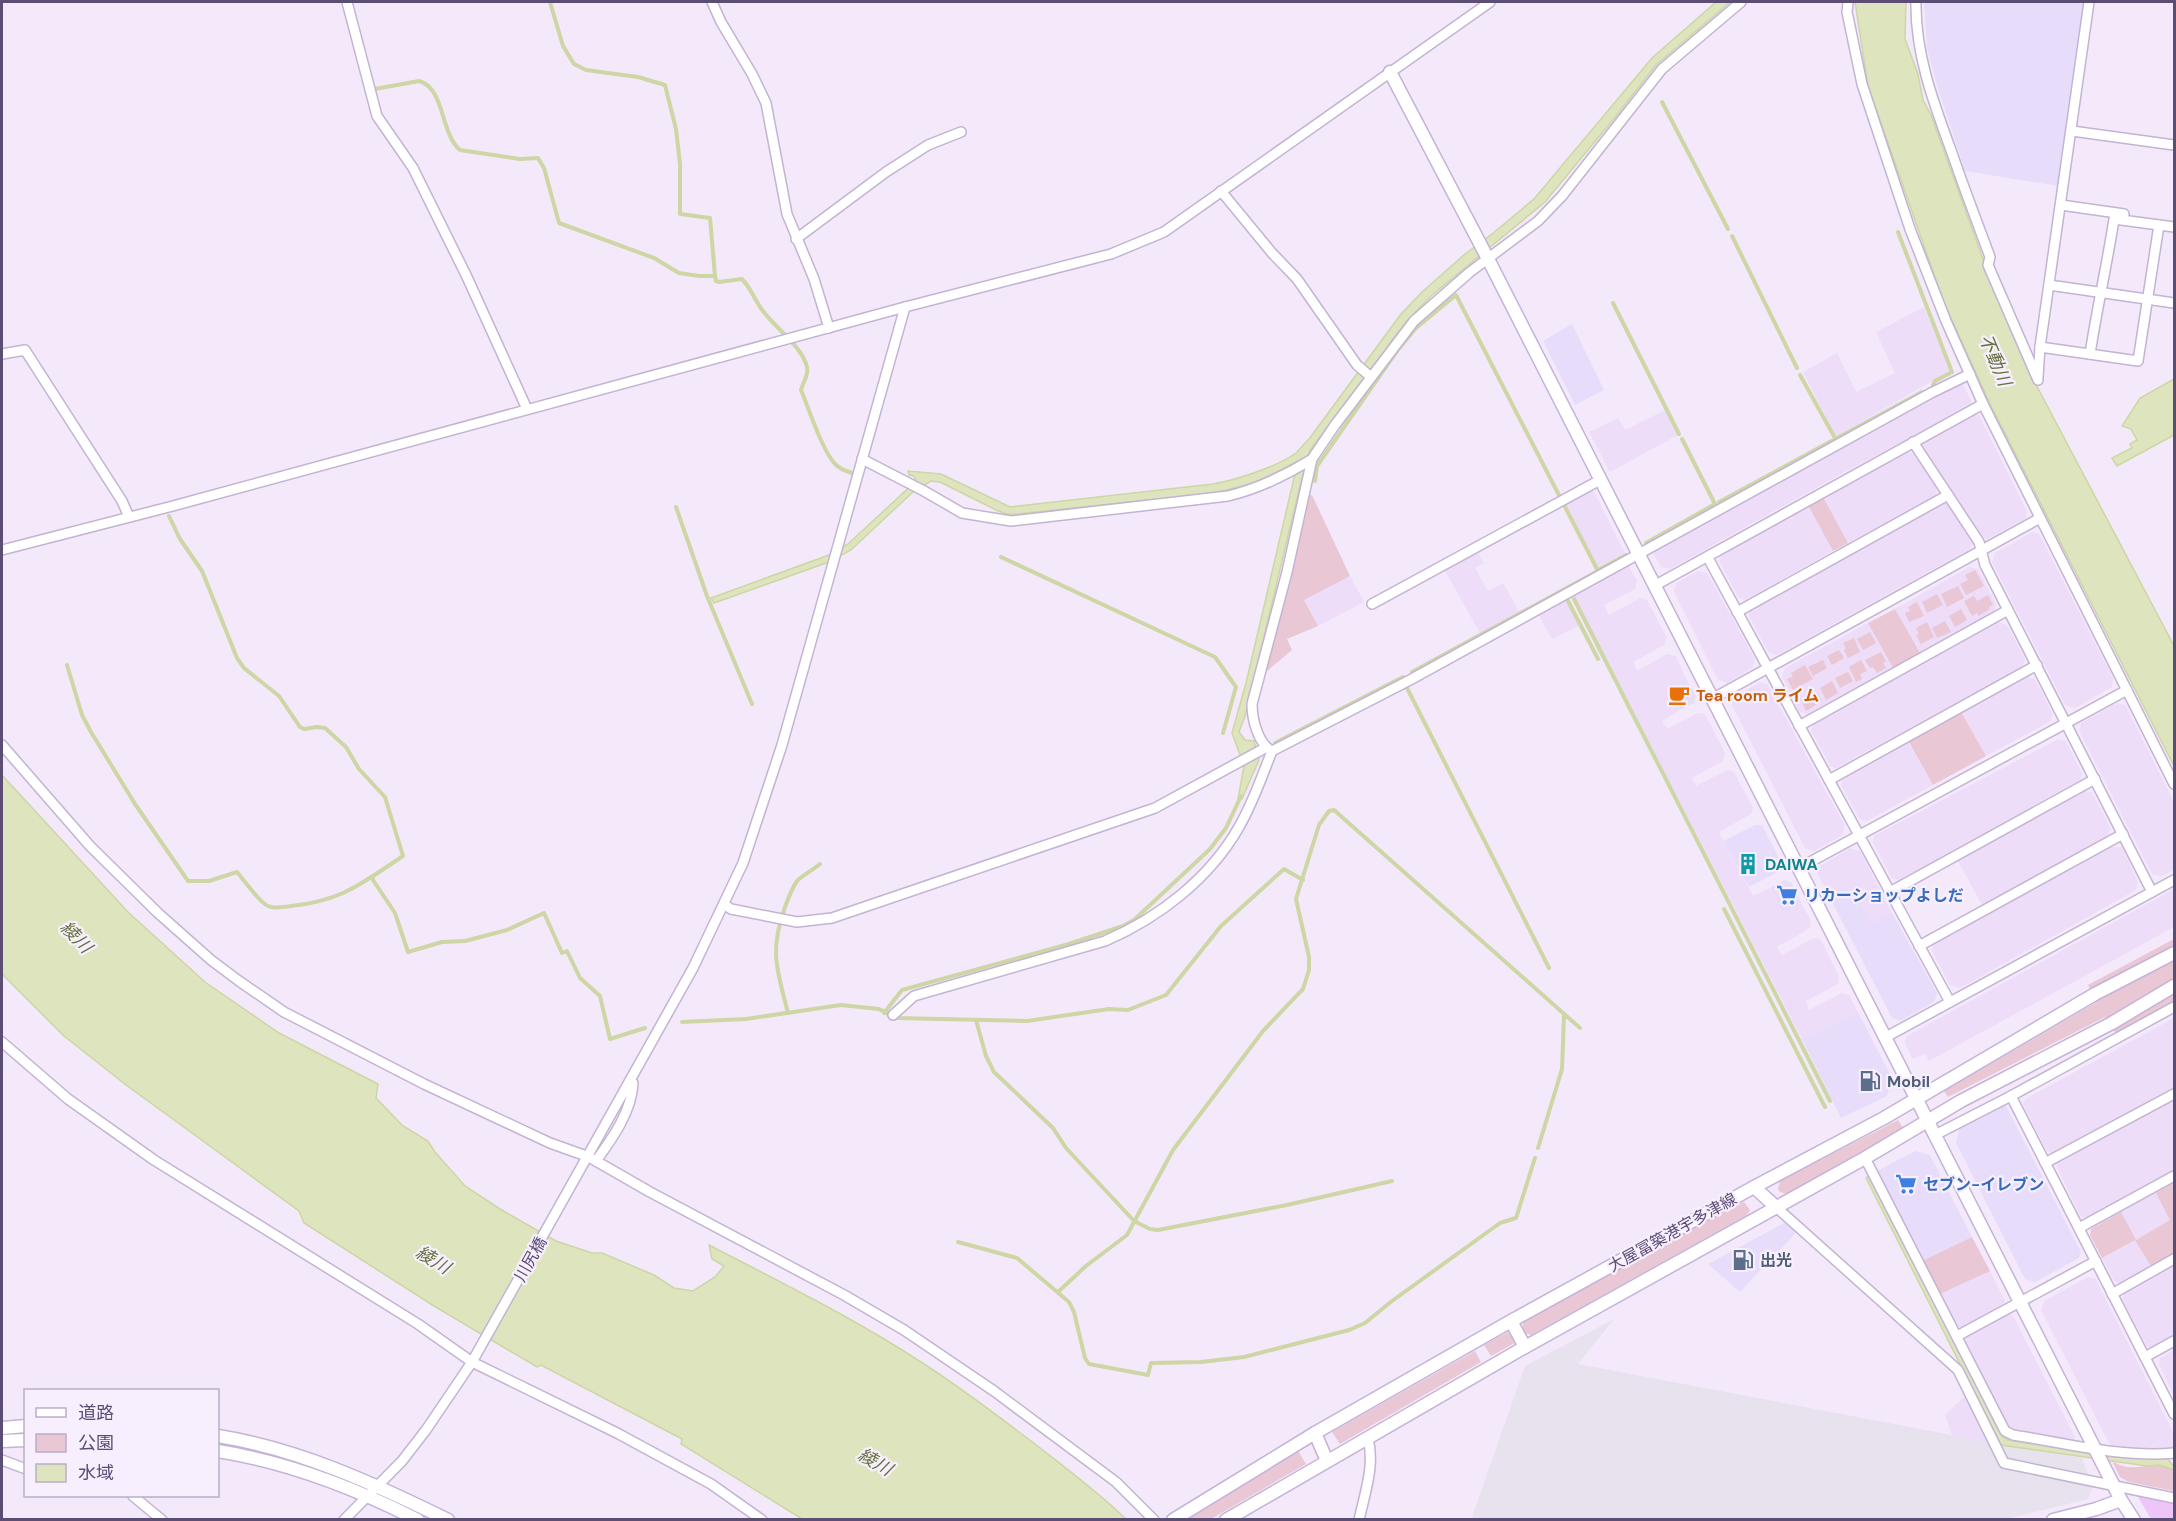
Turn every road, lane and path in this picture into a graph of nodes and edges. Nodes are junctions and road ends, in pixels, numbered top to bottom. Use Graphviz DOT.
graph roads {
  1 [pos="347,2"];
  2 [pos="712,2"];
  3 [pos="1490,2"];
  4 [pos="1741,2"];
  5 [pos="1848,2"];
  6 [pos="1917,2"];
  7 [pos="2090,2"];
  8 [pos="1390,72"];
  9 [pos="2072,131"];
  10 [pos="961,132"];
  11 [pos="2175,145"];
  12 [pos="1221,190"];
  13 [pos="2061,205"];
  14 [pos="2175,221"];
  15 [pos="2159,225"];
  16 [pos="2175,227"];
  17 [pos="796,239"];
  18 [pos="1487,257"];
  19 [pos="2049,285"];
  20 [pos="2101,293"];
  21 [pos="2147,299"];
  22 [pos="2175,303"];
  23 [pos="905,307"];
  24 [pos="829,328"];
  25 [pos="2040,346"];
  26 [pos="2,354"];
  27 [pos="2090,354"];
  28 [pos="1970,374"];
  29 [pos="1370,376"];
  30 [pos="1983,404"];
  31 [pos="527,409"];
  32 [pos="1912,441"];
  33 [pos="862,459"];
  34 [pos="1310,460"];
  35 [pos="1600,480"];
  36 [pos="1948,495"];
  37 [pos="129,517"];
  38 [pos="2040,518"];
  39 [pos="2,550"];
  40 [pos="1981,553"];
  41 [pos="1638,554"];
  42 [pos="1708,558"];
  43 [pos="1654,586"];
  44 [pos="1372,604"];
  45 [pos="2008,610"];
  46 [pos="1737,612"];
  47 [pos="2037,665"];
  48 [pos="1768,668"];
  49 [pos="2127,690"];
  50 [pos="1712,699"];
  51 [pos="2066,722"];
  52 [pos="1799,726"];
  53 [pos="2,745"];
  54 [pos="1266,749"];
  55 [pos="2095,779"];
  56 [pos="1829,780"];
  57 [pos="2175,784"];
  58 [pos="2123,834"];
  59 [pos="1859,835"];
  60 [pos="1799,868"];
  61 [pos="2175,880"];
  62 [pos="1890,892"];
  63 [pos="2152,892"];
  64 [pos="725,905"];
  65 [pos="1919,946"];
  66 [pos="2175,953"];
  67 [pos="2175,986"];
  68 [pos="1950,1002"];
  69 [pos="2175,1007"];
  70 [pos="893,1015"];
  71 [pos="1886,1037"];
  72 [pos="2,1042"];
  73 [pos="2175,1094"];
  74 [pos="2011,1096"];
  75 [pos="1917,1099"];
  76 [pos="1928,1121"];
  77 [pos="1935,1135"];
  78 [pos="1865,1158"];
  79 [pos="589,1161"];
  80 [pos="2045,1163"];
  81 [pos="2175,1176"];
  82 [pos="1754,1187"];
  83 [pos="1776,1207"];
  84 [pos="2079,1228"];
  85 [pos="2175,1259"];
  86 [pos="2096,1261"];
  87 [pos="2112,1294"];
  88 [pos="2021,1302"];
  89 [pos="1511,1322"];
  90 [pos="1957,1336"];
  91 [pos="2175,1341"];
  92 [pos="1525,1347"];
  93 [pos="475,1358"];
  94 [pos="2145,1358"];
  95 [pos="2175,1414"];
  96 [pos="24,1426"];
  97 [pos="2,1428"];
  98 [pos="1315,1433"];
  99 [pos="219,1436"];
  100 [pos="1368,1438"];
  101 [pos="24,1440"];
  102 [pos="2,1441"];
  103 [pos="2096,1448"];
  104 [pos="219,1451"];
  105 [pos="2175,1453"];
  106 [pos="2,1460"];
  107 [pos="1327,1461"];
  108 [pos="24,1468"];
  109 [pos="378,1485"];
  110 [pos="2114,1485"];
  111 [pos="368,1496"];
  112 [pos="134,1497"];
  113 [pos="2175,1498"];
  114 [pos="2121,1500"];
  115 [pos="162,1520"];
  116 [pos="344,1520"];
  117 [pos="418,1520"];
  118 [pos="448,1520"];
  119 [pos="762,1520"];
  120 [pos="1154,1520"];
  121 [pos="1173,1520"];
  122 [pos="1226,1520"];
  123 [pos="1359,1520"];
  124 [pos="2053,1520"];
  125 [pos="2134,1520"];
  1 -- 31 [label="street"];
  2 -- 17 [label="street"];
  3 -- 8 [label="street"];
  4 -- 18 [label="street"];
  5 -- 28 [label="street"];
  6 -- 25 [label="street"];
  7 -- 9 [label="street"];
  8 -- 12 [label="street"];
  8 -- 18 [label="main road"];
  9 -- 11 [label="street"];
  9 -- 13 [label="street"];
  10 -- 17 [label="street"];
  12 -- 23 [label="street"];
  12 -- 29 [label="street"];
  13 -- 14 [label="street"];
  13 -- 19 [label="street"];
  15 -- 16 [label="street"];
  15 -- 20 [label="street"];
  15 -- 21 [label="street"];
  17 -- 24 [label="street"];
  18 -- 29 [label="street"];
  18 -- 35 [label="main road"];
  19 -- 20 [label="street"];
  19 -- 25 [label="street"];
  20 -- 21 [label="street"];
  20 -- 27 [label="street"];
  21 -- 22 [label="street"];
  21 -- 27 [label="street"];
  23 -- 24 [label="street"];
  23 -- 33 [label="street, 川尻橋"];
  24 -- 31 [label="street"];
  25 -- 27 [label="street"];
  26 -- 37 [label="street"];
  28 -- 30 [label="street"];
  28 -- 41 [label="street"];
  29 -- 34 [label="street"];
  30 -- 32 [label="street"];
  30 -- 38 [label="street"];
  31 -- 37 [label="street"];
  32 -- 36 [label="street"];
  32 -- 42 [label="street"];
  33 -- 34 [label="street"];
  33 -- 64 [label="street, 川尻橋"];
  34 -- 54 [label="street"];
  35 -- 41 [label="main road"];
  35 -- 44 [label="street"];
  36 -- 40 [label="street"];
  36 -- 46 [label="street"];
  37 -- 39 [label="street"];
  38 -- 40 [label="street"];
  38 -- 49 [label="street"];
  40 -- 45 [label="street"];
  40 -- 48 [label="street"];
  41 -- 43 [label="main road"];
  41 -- 54 [label="street"];
  42 -- 43 [label="street"];
  42 -- 46 [label="street"];
  43 -- 50 [label="main road"];
  45 -- 47 [label="street"];
  45 -- 52 [label="street"];
  46 -- 48 [label="street"];
  47 -- 51 [label="street"];
  47 -- 56 [label="street"];
  48 -- 50 [label="street"];
  48 -- 52 [label="street"];
  49 -- 51 [label="street"];
  49 -- 57 [label="street"];
  50 -- 60 [label="main road"];
  51 -- 55 [label="street"];
  51 -- 59 [label="street"];
  52 -- 56 [label="street"];
  53 -- 79 [label="street"];
  54 -- 64 [label="street"];
  54 -- 70 [label="street"];
  55 -- 58 [label="street"];
  55 -- 62 [label="street"];
  56 -- 59 [label="street"];
  58 -- 63 [label="street"];
  58 -- 65 [label="street"];
  59 -- 60 [label="street"];
  59 -- 62 [label="street"];
  60 -- 71 [label="main road"];
  61 -- 63 [label="street"];
  62 -- 65 [label="street"];
  63 -- 68 [label="street"];
  64 -- 79 [label="street, 川尻橋"];
  65 -- 68 [label="street"];
  66 -- 75 [label="main road, 大屋冨築港宇多津線"];
  67 -- 76 [label="main road, 大屋冨築港宇多津線"];
  68 -- 71 [label="street"];
  69 -- 74 [label="street"];
  71 -- 75 [label="main road"];
  72 -- 93 [label="street"];
  73 -- 80 [label="street"];
  74 -- 77 [label="street"];
  74 -- 80 [label="street"];
  75 -- 76 [label="main road"];
  75 -- 82 [label="main road, 大屋冨築港宇多津線"];
  76 -- 77 [label="main road"];
  76 -- 78 [label="main road, 大屋冨築港宇多津線"];
  77 -- 88 [label="main road"];
  78 -- 83 [label="main road, 大屋冨築港宇多津線"];
  78 -- 90 [label="street"];
  79 -- 93 [label="street, 川尻橋"];
  79 -- 120 [label="street"];
  80 -- 84 [label="street"];
  81 -- 84 [label="street"];
  82 -- 83 [label="main road"];
  82 -- 89 [label="main road, 大屋冨築港宇多津線"];
  83 -- 92 [label="main road, 大屋冨築港宇多津線"];
  83 -- 110 [label="street"];
  84 -- 86 [label="street"];
  85 -- 87 [label="street"];
  86 -- 87 [label="street"];
  86 -- 88 [label="street"];
  87 -- 94 [label="street"];
  88 -- 90 [label="street"];
  88 -- 103 [label="main road"];
  89 -- 92 [label="main road"];
  89 -- 98 [label="main road, 大屋冨築港宇多津線"];
  90 -- 103 [label="street"];
  91 -- 94 [label="street"];
  92 -- 100 [label="main road, 大屋冨築港宇多津線"];
  93 -- 109 [label="street, 川尻橋"];
  93 -- 119 [label="street"];
  94 -- 95 [label="street"];
  96 -- 97 [label="main road"];
  98 -- 107 [label="main road"];
  98 -- 121 [label="main road, 大屋冨築港宇多津線"];
  99 -- 109 [label="main road"];
  100 -- 107 [label="main road, 大屋冨築港宇多津線"];
  100 -- 123 [label="street"];
  101 -- 102 [label="main road"];
  103 -- 105 [label="street"];
  103 -- 110 [label="main road"];
  104 -- 111 [label="main road"];
  106 -- 108 [label="street"];
  107 -- 122 [label="main road, 大屋冨築港宇多津線"];
  109 -- 111 [label="street, 川尻橋"];
  109 -- 118 [label="main road"];
  110 -- 113 [label="street"];
  110 -- 114 [label="main road"];
  111 -- 116 [label="street, 川尻橋"];
  111 -- 117 [label="main road"];
  112 -- 115 [label="street"];
  114 -- 124 [label="main road"];
  114 -- 125 [label="main road"];
}
